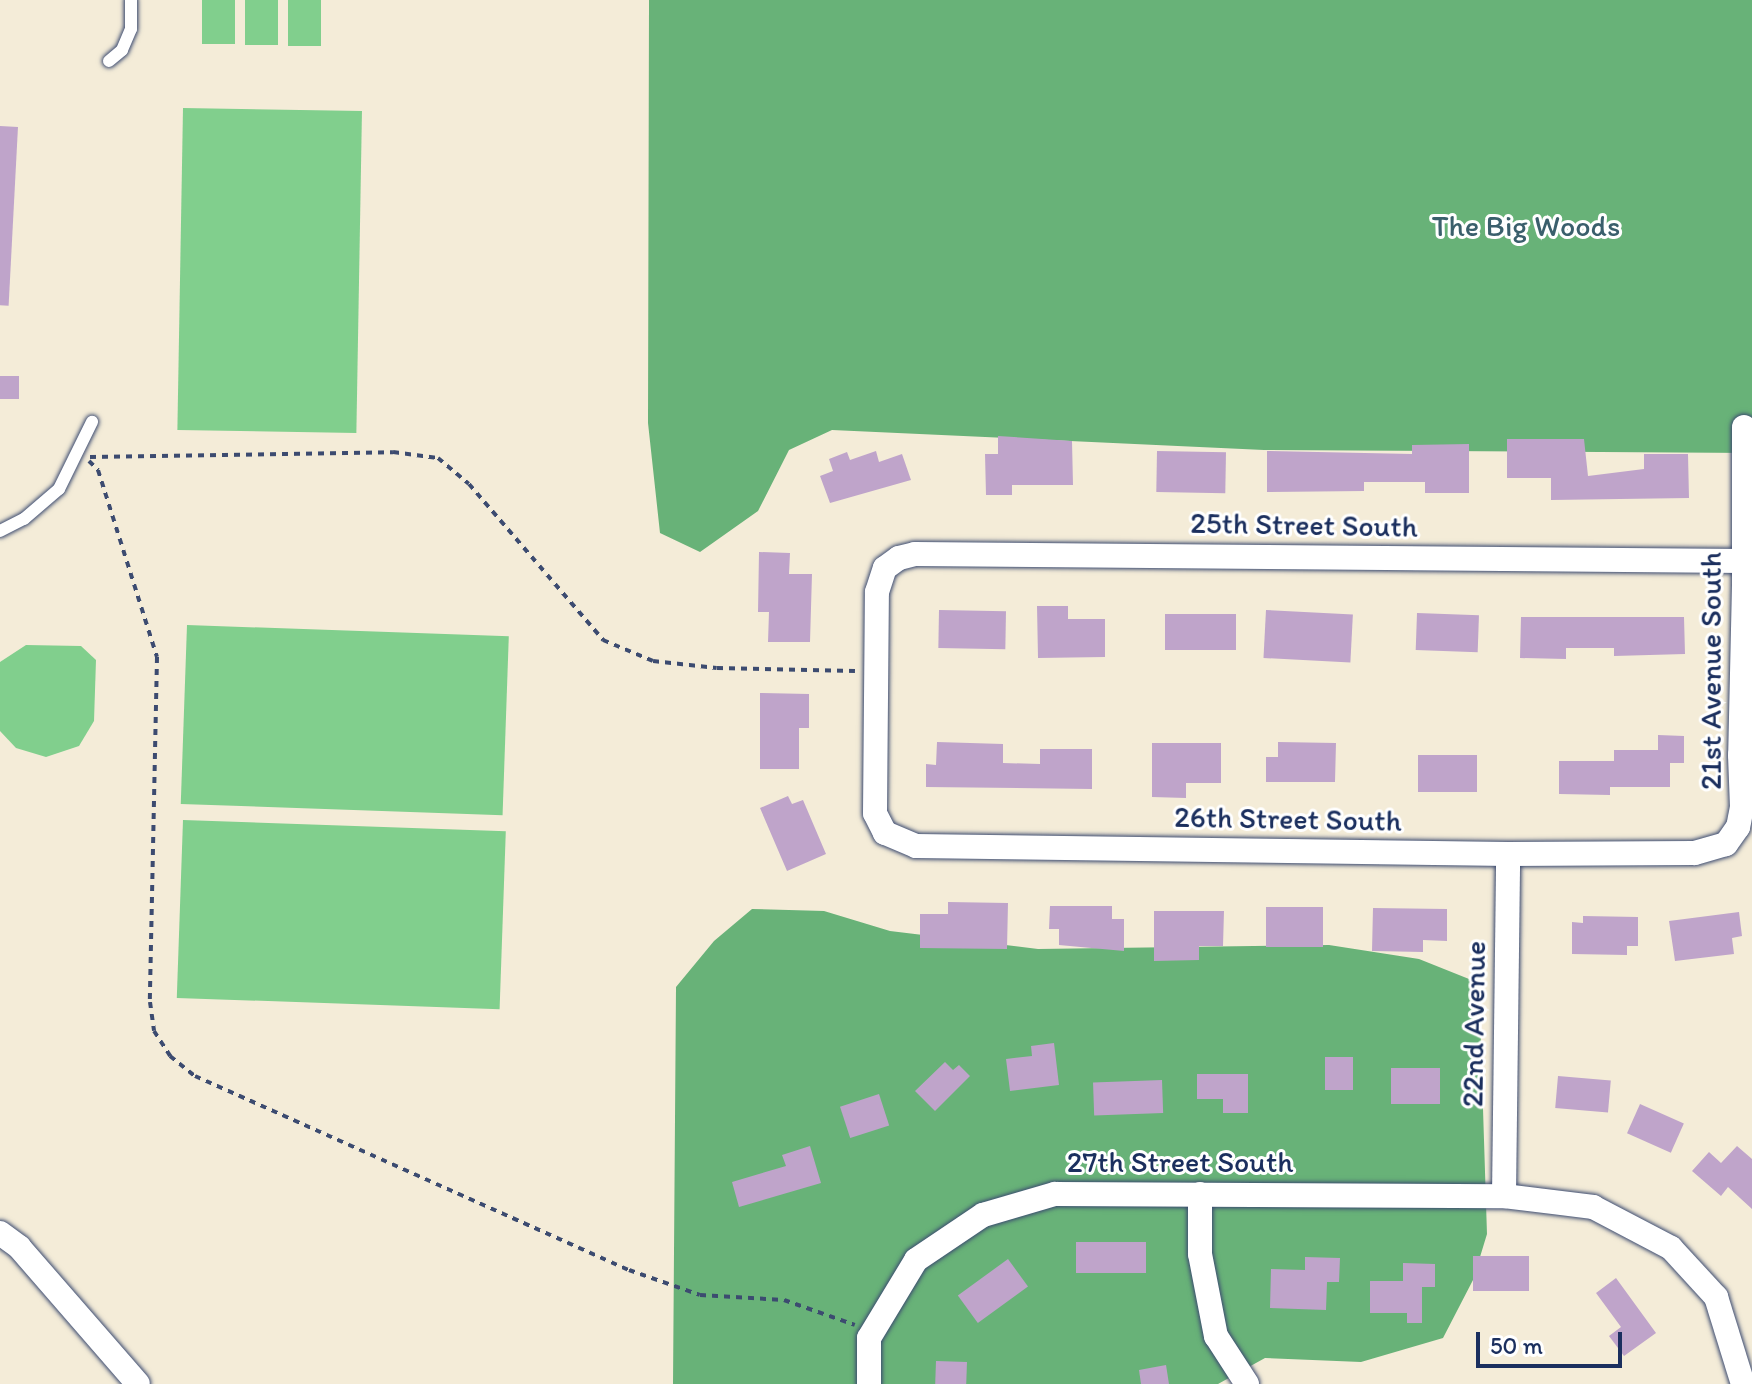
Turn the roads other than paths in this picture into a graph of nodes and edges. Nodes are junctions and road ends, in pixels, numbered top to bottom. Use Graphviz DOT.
graph roads {
  1 [pos="131,0"];
  2 [pos="109,61"];
  3 [pos="92,422"];
  4 [pos="1744,427"];
  5 [pos="0,531"];
  6 [pos="1748,561"];
  7 [pos="916,846"];
  8 [pos="1660,853"];
  9 [pos="1508,854"];
  10 [pos="1200,1194"];
  11 [pos="1504,1196"];
  12 [pos="0,1233"];
  13 [pos="138,1384"];
  14 [pos="869,1384"];
  15 [pos="1247,1384"];
  16 [pos="1743,1384"];
  1 -- 2 [label="lane"];
  3 -- 5 [label="lane"];
  4 -- 6 [label="street, 21st Avenue South"];
  6 -- 7 [label="street, 25th Street South"];
  6 -- 8 [label="street, 21st Avenue South"];
  7 -- 9 [label="street, 26th Street South"];
  8 -- 9 [label="street, 26th Street South"];
  9 -- 11 [label="street, 22nd Avenue"];
  10 -- 11 [label="street, 27th Street South"];
  10 -- 14 [label="street, 27th Street South"];
  10 -- 15 [label="street"];
  11 -- 16 [label="street"];
  12 -- 13 [label="street"];
}
